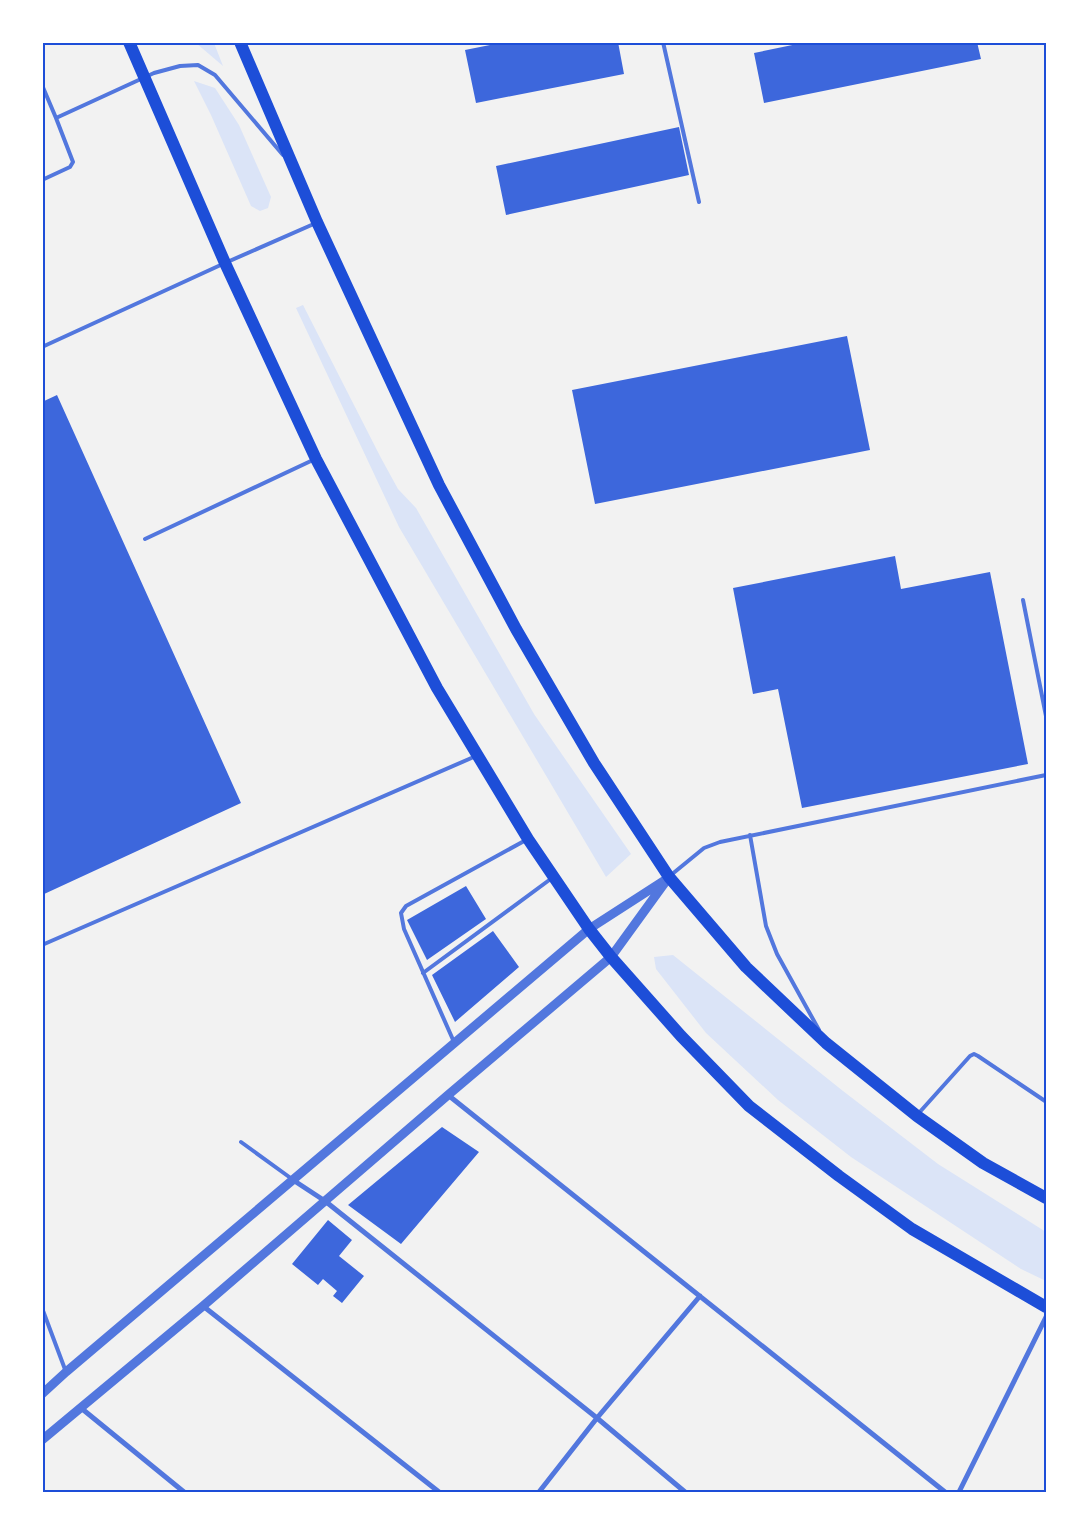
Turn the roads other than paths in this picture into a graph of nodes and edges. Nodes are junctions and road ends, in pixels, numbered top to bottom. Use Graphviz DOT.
graph roads {
  1 [pos="128,42"];
  2 [pos="240,42"];
  3 [pos="663,42"];
  4 [pos="145,78"];
  5 [pos="42,85"];
  6 [pos="56,118"];
  7 [pos="293,166"];
  8 [pos="42,180"];
  9 [pos="699,202"];
  10 [pos="318,222"];
  11 [pos="226,263"];
  12 [pos="42,347"];
  13 [pos="316,459"];
  14 [pos="145,539"];
  15 [pos="1023,600"];
  16 [pos="1046,716"];
  17 [pos="476,755"];
  18 [pos="1046,775"];
  19 [pos="750,835"];
  20 [pos="528,839"];
  21 [pos="554,877"];
  22 [pos="669,877"];
  23 [pos="589,929"];
  24 [pos="42,945"];
  25 [pos="611,957"];
  26 [pos="423,974"];
  27 [pos="826,1042"];
  28 [pos="454,1044"];
  29 [pos="448,1095"];
  30 [pos="1045,1101"];
  31 [pos="916,1116"];
  32 [pos="241,1142"];
  33 [pos="294,1180"];
  34 [pos="1046,1198"];
  35 [pos="325,1201"];
  36 [pos="700,1296"];
  37 [pos="203,1306"];
  38 [pos="1046,1307"];
  39 [pos="42,1308"];
  40 [pos="1046,1316"];
  41 [pos="66,1372"];
  42 [pos="42,1394"];
  43 [pos="81,1408"];
  44 [pos="597,1418"];
  45 [pos="42,1440"];
  46 [pos="184,1492"];
  47 [pos="439,1492"];
  48 [pos="539,1492"];
  49 [pos="685,1492"];
  50 [pos="945,1492"];
  51 [pos="959,1492"];
  1 -- 4 [label="main road"];
  2 -- 7 [label="main road"];
  3 -- 9 [label="lane"];
  4 -- 6 [label="lane"];
  4 -- 7 [label="lane"];
  4 -- 11 [label="main road"];
  5 -- 6 [label="lane"];
  6 -- 8 [label="lane"];
  7 -- 10 [label="main road"];
  10 -- 11 [label="lane"];
  10 -- 22 [label="main road"];
  11 -- 12 [label="lane"];
  11 -- 13 [label="main road"];
  13 -- 14 [label="lane"];
  13 -- 17 [label="main road"];
  15 -- 16 [label="lane"];
  17 -- 20 [label="main road"];
  17 -- 24 [label="lane"];
  18 -- 19 [label="lane"];
  19 -- 22 [label="lane"];
  19 -- 27 [label="lane"];
  20 -- 21 [label="main road"];
  20 -- 26 [label="lane"];
  21 -- 23 [label="main road"];
  21 -- 26 [label="lane"];
  22 -- 23 [label="street"];
  22 -- 25 [label="street"];
  22 -- 27 [label="main road"];
  23 -- 25 [label="main road"];
  23 -- 28 [label="street"];
  25 -- 29 [label="street"];
  25 -- 38 [label="main road"];
  26 -- 28 [label="lane"];
  27 -- 31 [label="main road"];
  28 -- 33 [label="street"];
  29 -- 35 [label="street"];
  29 -- 36 [label="street"];
  30 -- 31 [label="lane"];
  31 -- 34 [label="main road"];
  32 -- 33 [label="lane"];
  33 -- 35 [label="street"];
  33 -- 41 [label="street"];
  35 -- 37 [label="street"];
  35 -- 44 [label="street"];
  36 -- 44 [label="street"];
  36 -- 50 [label="street"];
  37 -- 43 [label="street"];
  37 -- 47 [label="street"];
  39 -- 41 [label="lane"];
  40 -- 51 [label="street"];
  41 -- 42 [label="street"];
  43 -- 45 [label="street"];
  43 -- 46 [label="street"];
  44 -- 48 [label="street"];
  44 -- 49 [label="street"];
}
